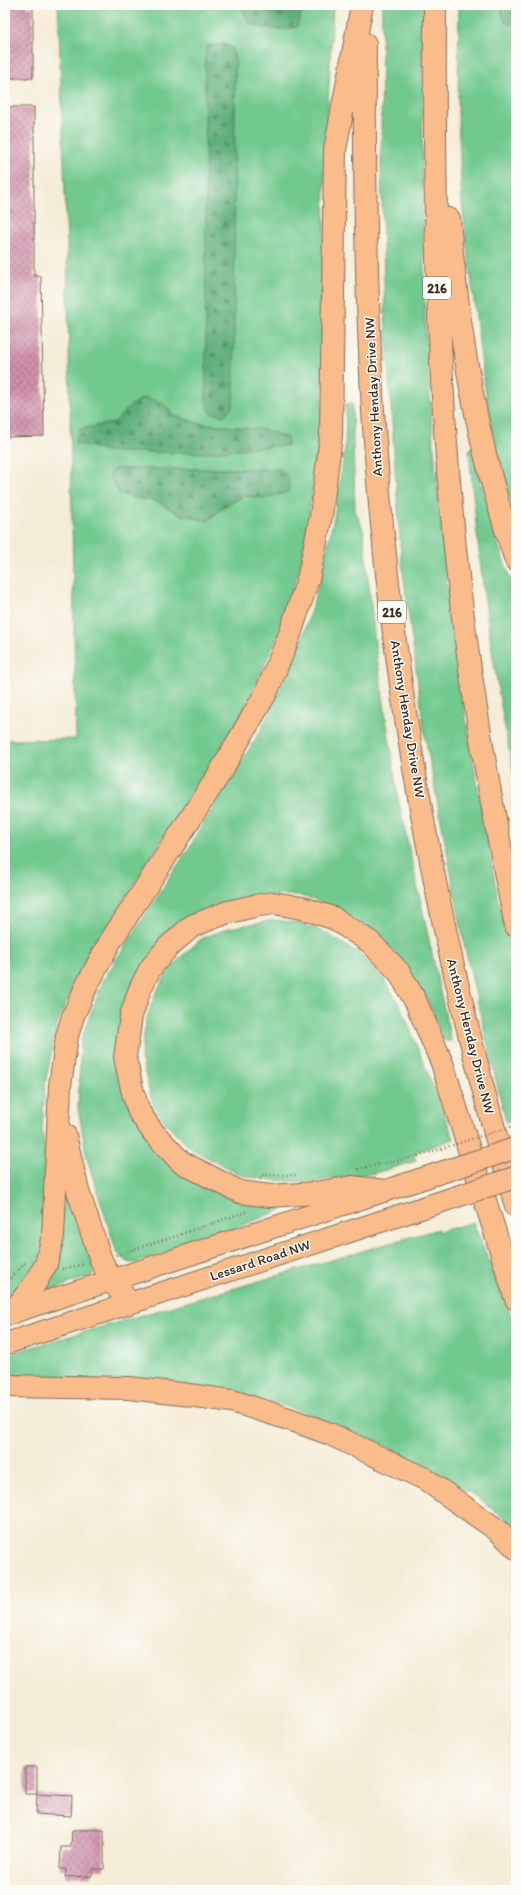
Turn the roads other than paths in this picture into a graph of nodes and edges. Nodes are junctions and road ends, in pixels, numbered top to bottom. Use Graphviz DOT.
graph roads {
  1 [pos="362,5"];
  2 [pos="366,5"];
  3 [pos="435,5"];
  4 [pos="435,57"];
  5 [pos="516,560"];
  6 [pos="467,644"];
  7 [pos="516,851"];
  8 [pos="516,926"];
  9 [pos="60,1086"];
  10 [pos="516,1148"];
  11 [pos="516,1177"];
  12 [pos="384,1191"];
  13 [pos="516,1206"];
  14 [pos="111,1280"];
  15 [pos="516,1300"];
  16 [pos="129,1302"];
  17 [pos="8,1314"];
  18 [pos="5,1344"];
  19 [pos="5,1386"];
  20 [pos="516,1548"];
  1 -- 9 [label="highway"];
  2 -- 13 [label="highway, Anthony Henday Drive NW / 216"];
  3 -- 4 [label="highway, 216"];
  4 -- 5 [label="highway"];
  4 -- 6 [label="highway, 216"];
  6 -- 7 [label="highway"];
  6 -- 8 [label="highway, 216"];
  9 -- 14 [label="highway"];
  9 -- 17 [label="highway"];
  10 -- 12 [label="main road, Lessard Road NW, bridge"];
  11 -- 16 [label="main road, Lessard Road NW, bridge"];
  12 -- 14 [label="main road, Lessard Road NW"];
  12 -- 15 [label="highway"];
  14 -- 16 [label="highway"];
  14 -- 17 [label="main road, Lessard Road NW"];
  16 -- 18 [label="main road, Lessard Road NW"];
  19 -- 20 [label="highway"];
}
